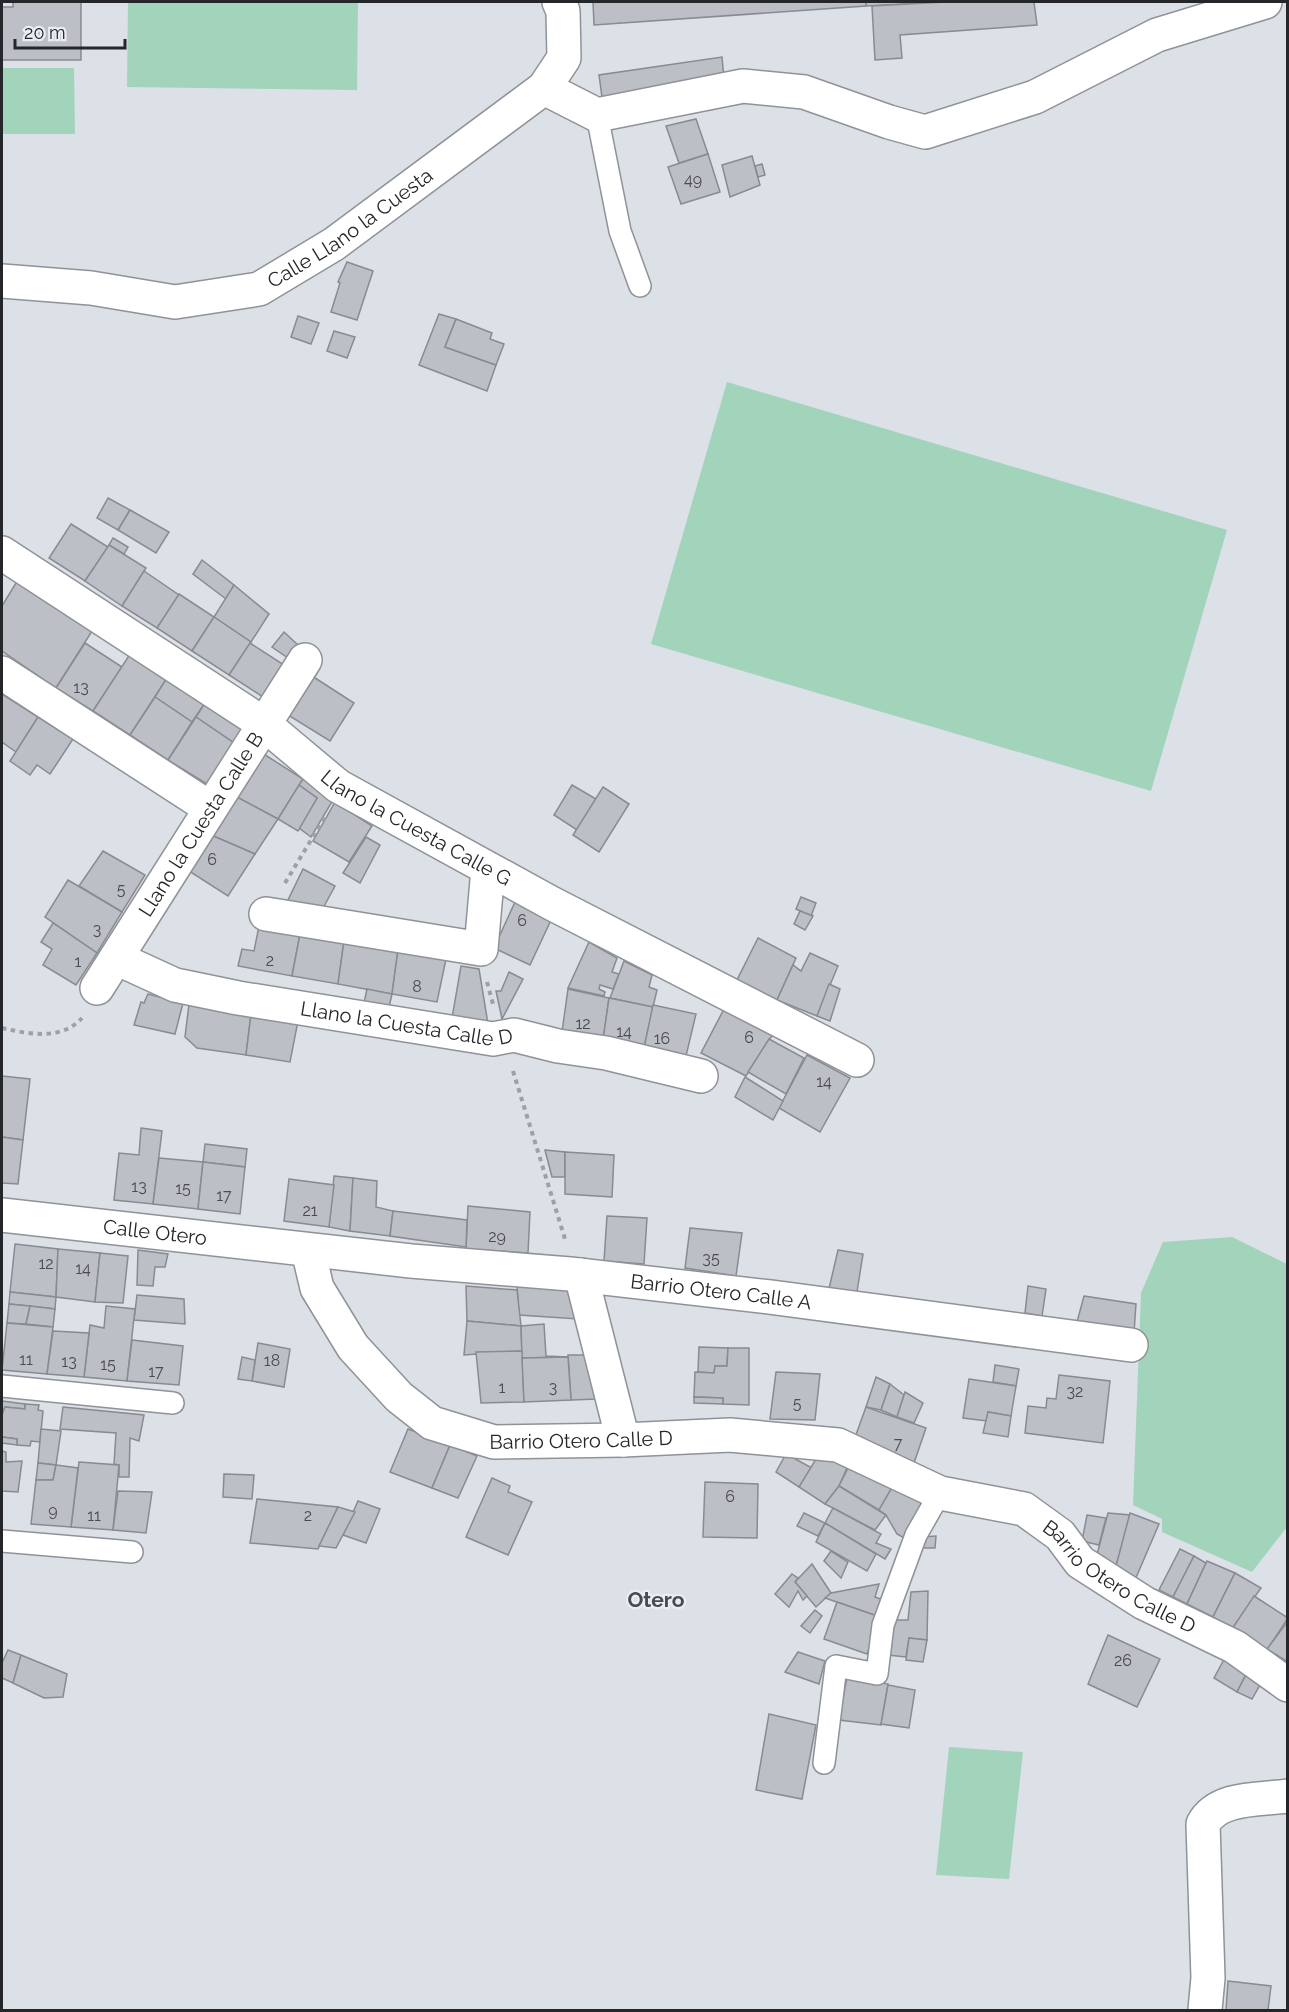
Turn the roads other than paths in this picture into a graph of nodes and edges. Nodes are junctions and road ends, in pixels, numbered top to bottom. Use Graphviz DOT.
graph roads {
  1 [pos="559,2"];
  2 [pos="1265,2"];
  3 [pos="544,88"];
  4 [pos="597,115"];
  5 [pos="2,281"];
  6 [pos="640,286"];
  7 [pos="2,553"];
  8 [pos="305,660"];
  9 [pos="2,673"];
  10 [pos="264,724"];
  11 [pos="210,808"];
  12 [pos="488,869"];
  13 [pos="266,914"];
  14 [pos="116,958"];
  15 [pos="97,988"];
  16 [pos="857,1060"];
  17 [pos="701,1076"];
  18 [pos="2,1215"];
  19 [pos="308,1250"];
  20 [pos="576,1274"];
  21 [pos="1131,1345"];
  22 [pos="2,1386"];
  23 [pos="173,1403"];
  24 [pos="623,1440"];
  25 [pos="940,1492"];
  26 [pos="2,1541"];
  27 [pos="132,1552"];
  28 [pos="1287,1685"];
  29 [pos="824,1763"];
  30 [pos="1287,1796"];
  31 [pos="1205,2010"];
  1 -- 3 [label="street, Calle Llano la Cuesta"];
  2 -- 4 [label="street"];
  3 -- 4 [label="street"];
  3 -- 5 [label="street, Calle Llano la Cuesta"];
  4 -- 6 [label="lane"];
  7 -- 10 [label="street, Llano la Cuesta Calle G"];
  8 -- 10 [label="street, Llano la Cuesta Calle B"];
  9 -- 11 [label="street"];
  10 -- 11 [label="street, Llano la Cuesta Calle B"];
  10 -- 12 [label="street, Llano la Cuesta Calle G"];
  11 -- 14 [label="street, Llano la Cuesta Calle B"];
  12 -- 13 [label="street"];
  12 -- 16 [label="street, Llano la Cuesta Calle G"];
  14 -- 15 [label="street, Llano la Cuesta Calle B"];
  14 -- 17 [label="street, Llano la Cuesta Calle D"];
  18 -- 19 [label="street, Calle Otero"];
  19 -- 20 [label="street, Barrio Otero Calle A"];
  19 -- 24 [label="street, Barrio Otero Calle D"];
  20 -- 21 [label="street, Barrio Otero Calle A"];
  20 -- 24 [label="street"];
  22 -- 23 [label="lane"];
  24 -- 25 [label="street, Barrio Otero Calle D"];
  25 -- 28 [label="street, Barrio Otero Calle D"];
  25 -- 29 [label="lane"];
  26 -- 27 [label="lane"];
  30 -- 31 [label="street"];
}
